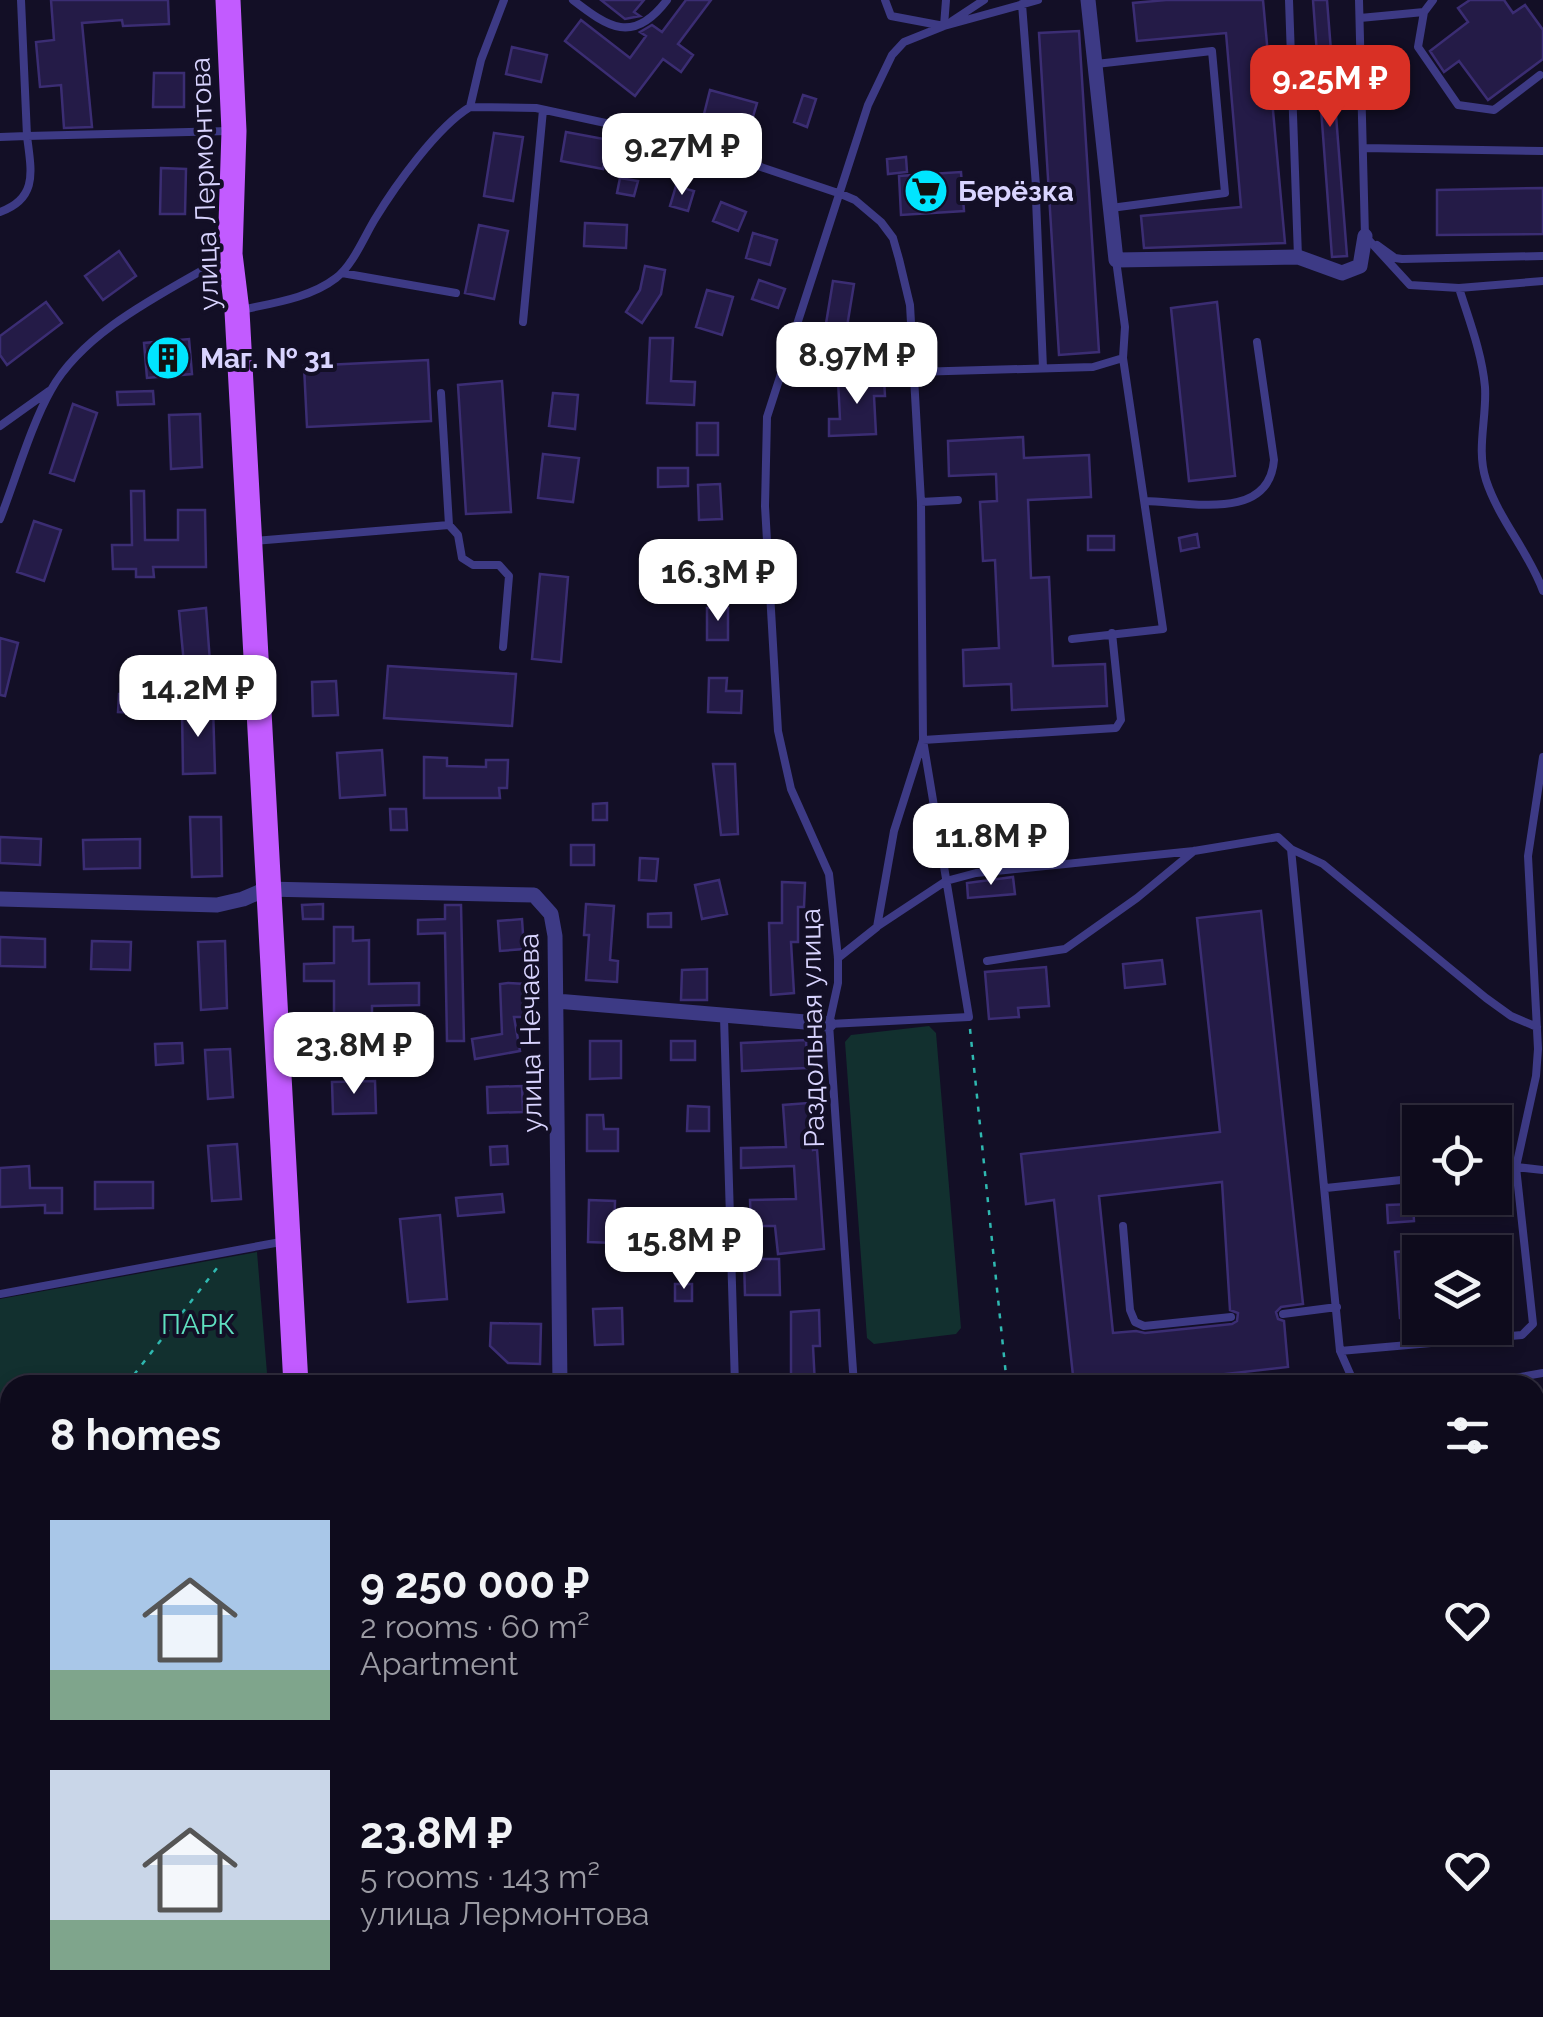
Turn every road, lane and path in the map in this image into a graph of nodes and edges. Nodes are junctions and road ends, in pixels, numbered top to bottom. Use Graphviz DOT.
graph roads {
  1 [pos="20,0"];
  2 [pos="228,0"];
  3 [pos="504,0"];
  4 [pos="572,0"];
  5 [pos="667,0"];
  6 [pos="885,0"];
  7 [pos="946,0"];
  8 [pos="984,0"];
  9 [pos="1038,0"];
  10 [pos="1088,0"];
  11 [pos="1289,0"];
  12 [pos="1360,0"];
  13 [pos="1433,0"];
  14 [pos="1022,4"];
  15 [pos="1424,12"];
  16 [pos="1360,18"];
  17 [pos="944,26"];
  18 [pos="1096,64"];
  19 [pos="1540,75"];
  20 [pos="470,107"];
  21 [pos="542,110"];
  22 [pos="234,131"];
  23 [pos="27,136"];
  24 [pos="0,137"];
  25 [pos="1363,148"];
  26 [pos="1543,151"];
  27 [pos="1036,186"];
  28 [pos="841,194"];
  29 [pos="1036,199"];
  30 [pos="1111,208"];
  31 [pos="0,212"];
  32 [pos="1365,236"];
  33 [pos="230,254"];
  34 [pos="1543,256"];
  35 [pos="1298,257"];
  36 [pos="1116,260"];
  37 [pos="342,272"];
  38 [pos="1543,281"];
  39 [pos="1459,288"];
  40 [pos="456,292"];
  41 [pos="237,311"];
  42 [pos="522,322"];
  43 [pos="1258,342"];
  44 [pos="1123,358"];
  45 [pos="1044,368"];
  46 [pos="914,372"];
  47 [pos="51,390"];
  48 [pos="441,393"];
  49 [pos="0,426"];
  50 [pos="958,500"];
  51 [pos="1146,501"];
  52 [pos="920,502"];
  53 [pos="0,519"];
  54 [pos="449,526"];
  55 [pos="248,541"];
  56 [pos="1543,591"];
  57 [pos="1112,633"];
  58 [pos="1072,638"];
  59 [pos="503,647"];
  60 [pos="923,740"];
  61 [pos="1543,757"];
  62 [pos="1291,849"];
  63 [pos="1194,851"];
  64 [pos="946,881"];
  65 [pos="266,889"];
  66 [pos="0,899"];
  67 [pos="877,927"];
  68 [pos="838,958"];
  69 [pos="986,961"];
  70 [pos="556,1001"];
  71 [pos="724,1016"];
  72 [pos="968,1018"];
  73 [pos="828,1024"];
  74 [pos="1537,1028"];
  75 [pos="1512,1167"];
  76 [pos="1516,1167"];
  77 [pos="1543,1167"];
  78 [pos="1402,1180"];
  79 [pos="1326,1188"];
  80 [pos="1122,1226"];
  81 [pos="289,1241"];
  82 [pos="228,1254"];
  83 [pos="0,1294"];
  84 [pos="1337,1307"];
  85 [pos="1283,1314"];
  86 [pos="1231,1316"];
  87 [pos="1340,1350"];
  88 [pos="134,1375"];
  89 [pos="296,1375"];
  90 [pos="560,1375"];
  91 [pos="735,1375"];
  92 [pos="853,1375"];
  93 [pos="1007,1375"];
  94 [pos="1350,1375"];
  1 -- 23 [label="lane"];
  2 -- 22 [label="main road, улица Лермонтова"];
  3 -- 20 [label="lane"];
  4 -- 5 [label="lane"];
  6 -- 17 [label="lane"];
  7 -- 17 [label="lane"];
  8 -- 17 [label="lane"];
  9 -- 14 [label="lane"];
  10 -- 18 [label="street"];
  11 -- 35 [label="lane"];
  12 -- 16 [label="lane"];
  13 -- 15 [label="lane"];
  14 -- 17 [label="lane"];
  14 -- 27 [label="lane"];
  15 -- 16 [label="lane"];
  15 -- 19 [label="lane"];
  16 -- 25 [label="lane"];
  17 -- 28 [label="lane, Раздольная улица"];
  18 -- 30 [label="street"];
  18 -- 30 [label="lane"];
  20 -- 21 [label="lane"];
  20 -- 37 [label="lane"];
  21 -- 28 [label="lane"];
  21 -- 42 [label="lane"];
  22 -- 23 [label="lane"];
  22 -- 33 [label="main road, улица Лермонтова"];
  23 -- 24 [label="lane"];
  23 -- 31 [label="lane"];
  25 -- 26 [label="lane"];
  25 -- 32 [label="lane"];
  28 -- 46 [label="lane"];
  28 -- 68 [label="lane, Раздольная улица"];
  29 -- 45 [label="lane"];
  30 -- 36 [label="street"];
  32 -- 34 [label="lane"];
  32 -- 35 [label="street"];
  32 -- 39 [label="lane"];
  33 -- 41 [label="main road, улица Лермонтова"];
  33 -- 47 [label="lane"];
  35 -- 36 [label="street"];
  36 -- 44 [label="lane"];
  37 -- 40 [label="lane"];
  37 -- 41 [label="lane"];
  38 -- 39 [label="lane"];
  39 -- 56 [label="lane"];
  41 -- 55 [label="main road, улица Лермонтова"];
  43 -- 51 [label="lane"];
  44 -- 45 [label="lane"];
  44 -- 51 [label="lane"];
  45 -- 46 [label="lane"];
  46 -- 52 [label="lane"];
  47 -- 49 [label="lane"];
  47 -- 53 [label="lane"];
  48 -- 54 [label="lane"];
  50 -- 52 [label="lane"];
  51 -- 57 [label="lane"];
  52 -- 60 [label="lane"];
  54 -- 55 [label="lane"];
  54 -- 59 [label="lane"];
  55 -- 65 [label="main road, улица Лермонтова"];
  57 -- 58 [label="lane"];
  57 -- 60 [label="lane"];
  60 -- 64 [label="lane"];
  60 -- 67 [label="lane"];
  61 -- 74 [label="lane"];
  62 -- 63 [label="lane"];
  62 -- 74 [label="lane"];
  62 -- 79 [label="lane"];
  63 -- 64 [label="lane"];
  63 -- 69 [label="lane"];
  64 -- 67 [label="lane"];
  64 -- 72 [label="lane"];
  65 -- 66 [label="street, улица Нечаева"];
  65 -- 70 [label="street, улица Нечаева"];
  65 -- 81 [label="main road, улица Лермонтова"];
  67 -- 68 [label="lane"];
  68 -- 73 [label="lane, Раздольная улица"];
  70 -- 71 [label="street"];
  70 -- 90 [label="street, улица Нечаева"];
  71 -- 73 [label="street"];
  71 -- 91 [label="lane"];
  72 -- 73 [label="lane"];
  72 -- 93 [label="path"];
  73 -- 92 [label="lane, Раздольная улица"];
  74 -- 76 [label="lane"];
  75 -- 76 [label="lane"];
  76 -- 77 [label="lane"];
  76 -- 87 [label="lane"];
  78 -- 79 [label="lane"];
  79 -- 84 [label="lane"];
  80 -- 86 [label="lane"];
  81 -- 82 [label="lane"];
  81 -- 89 [label="main road, улица Лермонтова"];
  82 -- 83 [label="lane"];
  82 -- 88 [label="path"];
  84 -- 85 [label="lane"];
  84 -- 87 [label="lane"];
  87 -- 94 [label="lane"];
}
